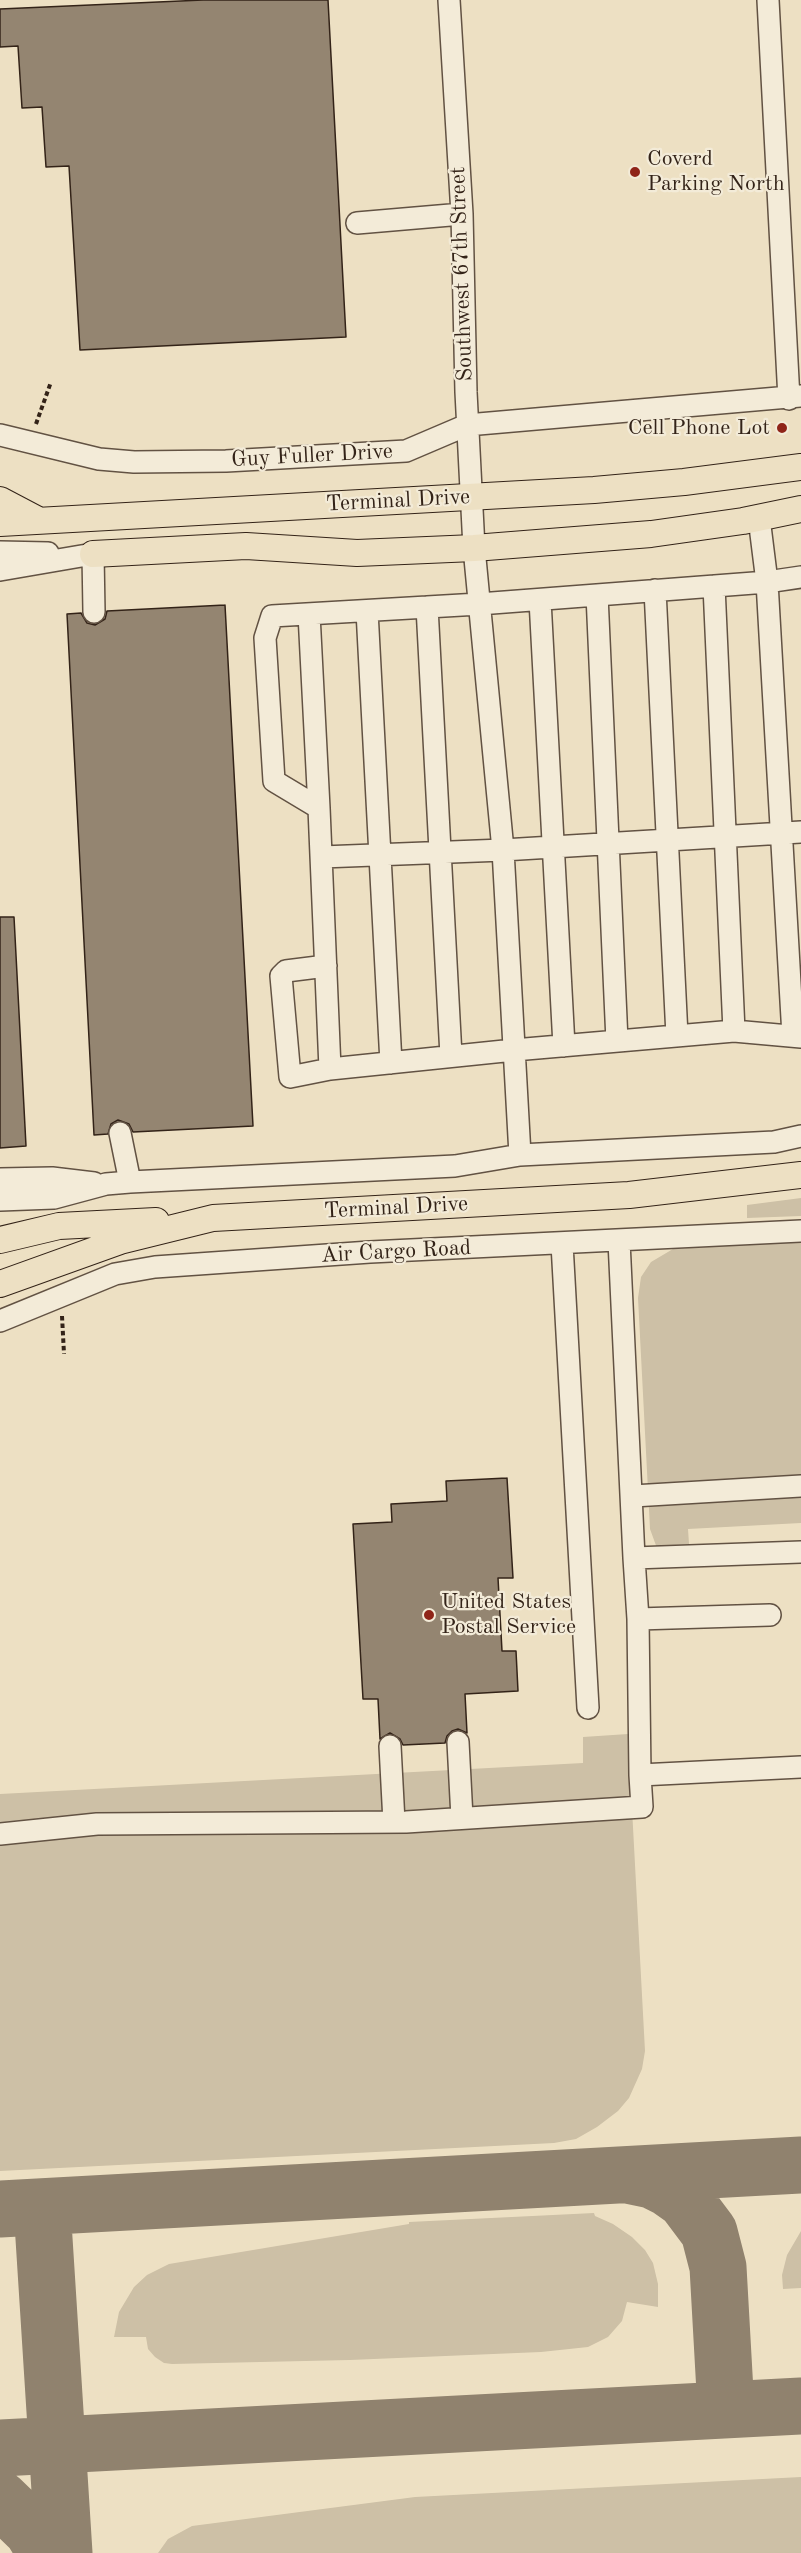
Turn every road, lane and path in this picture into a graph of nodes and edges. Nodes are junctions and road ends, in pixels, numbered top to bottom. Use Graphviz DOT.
graph roads {
  1 [pos="449,0"];
  2 [pos="768,0"];
  3 [pos="462,214"];
  4 [pos="357,223"];
  5 [pos="51,382"];
  6 [pos="795,398"];
  7 [pos="467,425"];
  8 [pos="0,435"];
  9 [pos="30,443"];
  10 [pos="801,467"];
  11 [pos="471,498"];
  12 [pos="0,500"];
  13 [pos="801,509"];
  14 [pos="184,512"];
  15 [pos="759,518"];
  16 [pos="38,520"];
  17 [pos="0,523"];
  18 [pos="474,548"];
  19 [pos="187,549"];
  20 [pos="0,552"];
  21 [pos="93,554"];
  22 [pos="0,570"];
  23 [pos="801,577"];
  24 [pos="767,582"];
  25 [pos="714,586"];
  26 [pos="655,590"];
  27 [pos="597,595"];
  28 [pos="540,600"];
  29 [pos="479,604"];
  30 [pos="427,607"];
  31 [pos="367,610"];
  32 [pos="94,612"];
  33 [pos="309,614"];
  34 [pos="319,808"];
  35 [pos="791,832"];
  36 [pos="726,836"];
  37 [pos="667,840"];
  38 [pos="608,843"];
  39 [pos="553,846"];
  40 [pos="502,850"];
  41 [pos="441,852"];
  42 [pos="381,855"];
  43 [pos="322,857"];
  44 [pos="326,966"];
  45 [pos="734,1031"];
  46 [pos="677,1036"];
  47 [pos="797,1036"];
  48 [pos="617,1041"];
  49 [pos="564,1046"];
  50 [pos="514,1050"];
  51 [pos="451,1056"];
  52 [pos="392,1063"];
  53 [pos="330,1069"];
  54 [pos="120,1133"];
  55 [pos="801,1136"];
  56 [pos="520,1155"];
  57 [pos="801,1175"];
  58 [pos="0,1179"];
  59 [pos="130,1182"];
  60 [pos="106,1184"];
  61 [pos="0,1200"];
  62 [pos="213,1218"];
  63 [pos="0,1226"];
  64 [pos="59,1226"];
  65 [pos="801,1231"];
  66 [pos="0,1240"];
  67 [pos="619,1241"];
  68 [pos="562,1244"];
  69 [pos="0,1284"];
  70 [pos="62,1312"];
  71 [pos="0,1321"];
  72 [pos="64,1354"];
  73 [pos="801,1486"];
  74 [pos="633,1496"];
  75 [pos="801,1552"];
  76 [pos="634,1558"];
  77 [pos="770,1615"];
  78 [pos="638,1619"];
  79 [pos="588,1708"];
  80 [pos="458,1742"];
  81 [pos="390,1746"];
  82 [pos="801,1767"];
  83 [pos="640,1775"];
  84 [pos="462,1818"];
  85 [pos="394,1822"];
  86 [pos="0,1834"];
  1 -- 3 [label="street, Southwest 67th Street"];
  2 -- 6 [label="street"];
  3 -- 4 [label="street"];
  3 -- 7 [label="street, Southwest 67th Street"];
  5 -- 9 [label="path"];
  6 -- 7 [label="street, Guy Fuller Drive"];
  7 -- 9 [label="street, Guy Fuller Drive"];
  7 -- 11 [label="street, Southwest 67th Street"];
  8 -- 9 [label="street, Guy Fuller Drive"];
  10 -- 11 [label="main road, Terminal Drive"];
  11 -- 14 [label="main road, Terminal Drive"];
  11 -- 18 [label="street, Southwest 67th Street"];
  12 -- 16 [label="main road"];
  13 -- 15 [label="main road"];
  14 -- 16 [label="main road, Terminal Drive"];
  14 -- 19 [label="main road"];
  15 -- 18 [label="main road"];
  15 -- 24 [label="street"];
  16 -- 17 [label="main road, Terminal Drive"];
  18 -- 19 [label="main road"];
  18 -- 29 [label="street, Southwest 67th Street"];
  19 -- 21 [label="main road"];
  20 -- 21 [label="street"];
  21 -- 22 [label="street"];
  21 -- 32 [label="street"];
  23 -- 24 [label="street"];
  24 -- 25 [label="street"];
  24 -- 35 [label="street"];
  25 -- 26 [label="street"];
  25 -- 36 [label="street"];
  26 -- 27 [label="street"];
  26 -- 37 [label="street"];
  27 -- 28 [label="street"];
  27 -- 38 [label="street"];
  28 -- 29 [label="street"];
  28 -- 39 [label="street"];
  29 -- 30 [label="street"];
  29 -- 40 [label="street, Southwest 67th Street"];
  30 -- 31 [label="street"];
  30 -- 41 [label="street"];
  31 -- 33 [label="street"];
  31 -- 42 [label="street"];
  33 -- 34 [label="street"];
  33 -- 34 [label="street"];
  34 -- 43 [label="street"];
  35 -- 36 [label="street"];
  35 -- 47 [label="street"];
  36 -- 37 [label="street"];
  36 -- 45 [label="street"];
  37 -- 38 [label="street"];
  37 -- 46 [label="street"];
  38 -- 39 [label="street"];
  38 -- 48 [label="street"];
  39 -- 40 [label="street"];
  39 -- 49 [label="street"];
  40 -- 41 [label="street"];
  40 -- 50 [label="street, Southwest 67th Street"];
  41 -- 42 [label="street"];
  41 -- 51 [label="street"];
  42 -- 43 [label="street"];
  42 -- 52 [label="street"];
  43 -- 44 [label="street"];
  44 -- 53 [label="street"];
  44 -- 53 [label="street"];
  45 -- 46 [label="street"];
  45 -- 47 [label="street"];
  46 -- 48 [label="street"];
  48 -- 49 [label="street"];
  49 -- 50 [label="street"];
  50 -- 51 [label="street"];
  50 -- 56 [label="street, Southwest 67th Street"];
  51 -- 52 [label="street"];
  52 -- 53 [label="street"];
  54 -- 59 [label="street"];
  55 -- 56 [label="street"];
  56 -- 59 [label="street"];
  57 -- 62 [label="main road, Terminal Drive"];
  58 -- 60 [label="street"];
  59 -- 60 [label="street"];
  60 -- 61 [label="street"];
  62 -- 64 [label="main road"];
  62 -- 69 [label="main road, Terminal Drive"];
  63 -- 64 [label="street"];
  64 -- 66 [label="main road"];
  65 -- 67 [label="street, Air Cargo Road"];
  67 -- 68 [label="street, Air Cargo Road"];
  67 -- 74 [label="street"];
  68 -- 71 [label="street, Air Cargo Road"];
  68 -- 79 [label="street"];
  70 -- 72 [label="path"];
  73 -- 74 [label="street"];
  74 -- 76 [label="street"];
  75 -- 76 [label="street"];
  76 -- 78 [label="street"];
  77 -- 78 [label="street"];
  78 -- 83 [label="street"];
  80 -- 84 [label="street"];
  81 -- 85 [label="street"];
  82 -- 83 [label="street"];
  83 -- 84 [label="street"];
  84 -- 85 [label="street"];
  85 -- 86 [label="street"];
}
